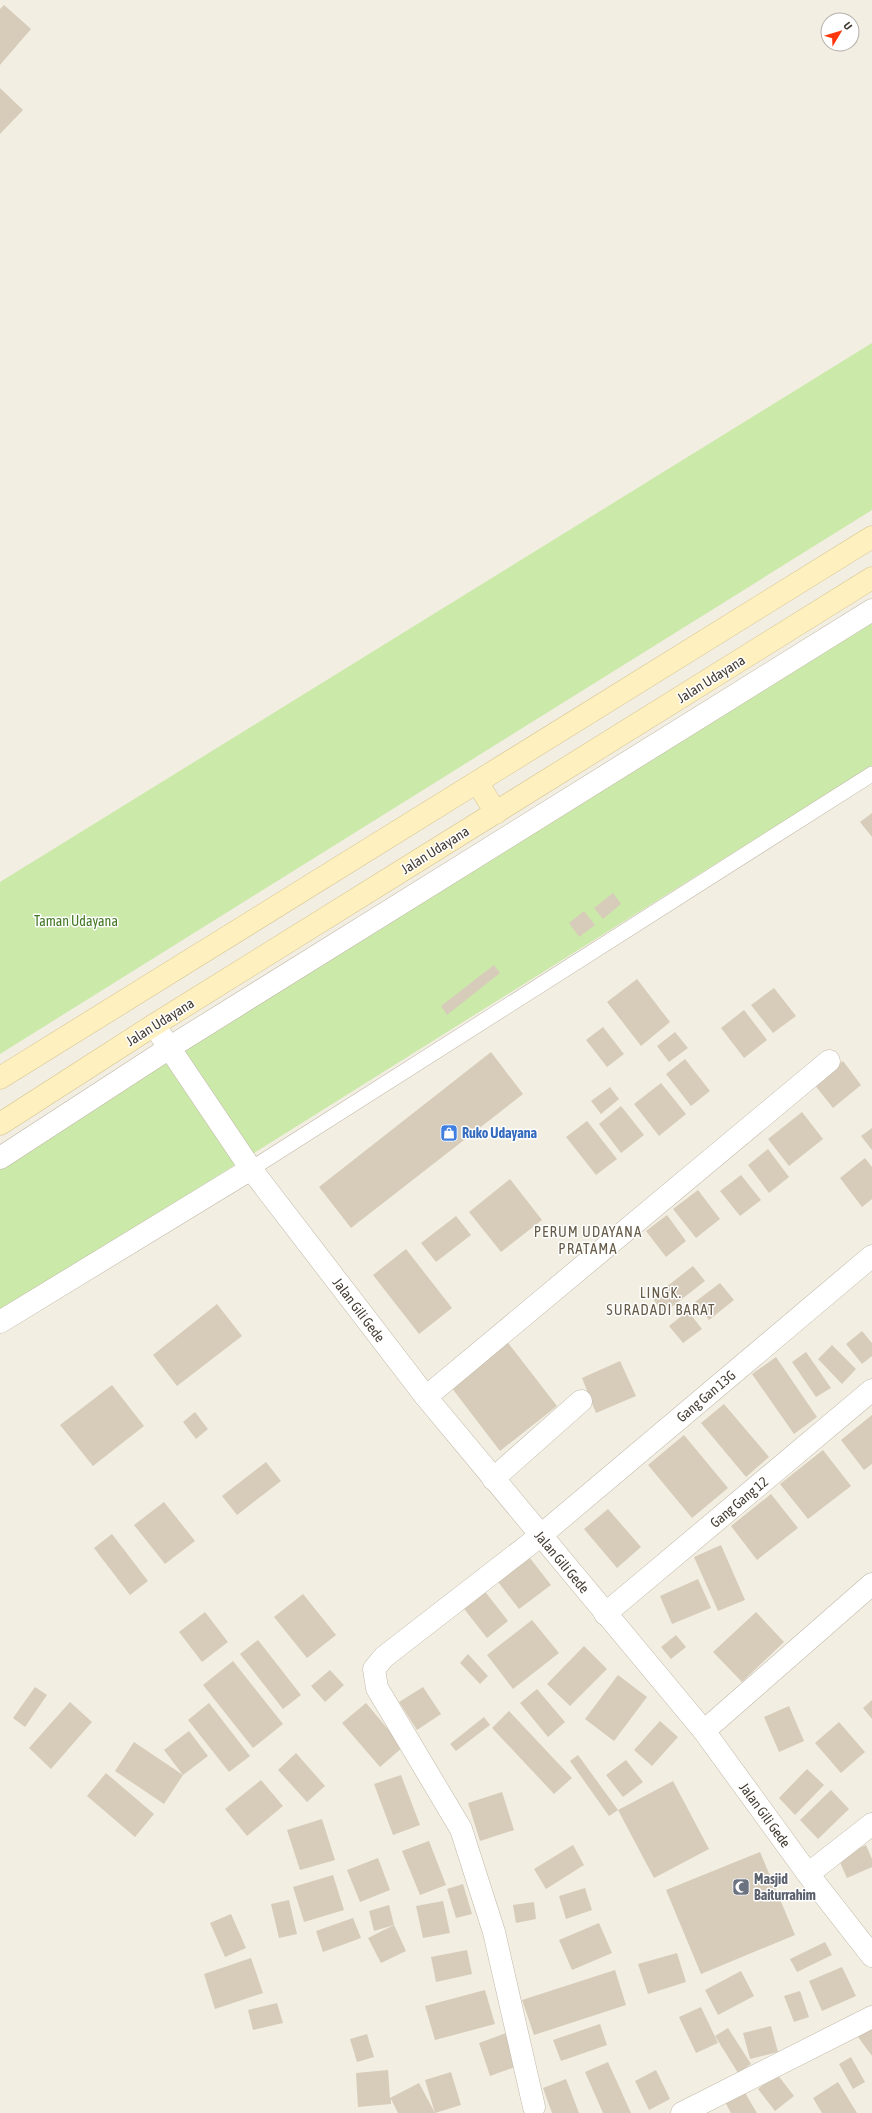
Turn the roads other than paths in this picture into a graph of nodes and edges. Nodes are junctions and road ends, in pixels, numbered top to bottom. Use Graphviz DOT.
graph roads {
  1 [pos="872,537"];
  2 [pos="872,578"];
  3 [pos="872,610"];
  4 [pos="872,774"];
  5 [pos="477,782"];
  6 [pos="496,813"];
  7 [pos="154,1025"];
  8 [pos="170,1048"];
  9 [pos="829,1061"];
  10 [pos="0,1078"];
  11 [pos="0,1124"];
  12 [pos="0,1158"];
  13 [pos="251,1169"];
  14 [pos="872,1256"];
  15 [pos="0,1322"];
  16 [pos="872,1390"];
  17 [pos="426,1397"];
  18 [pos="581,1401"];
  19 [pos="493,1479"];
  20 [pos="540,1536"];
  21 [pos="872,1584"];
  22 [pos="605,1614"];
  23 [pos="704,1731"];
  24 [pos="872,1824"];
  25 [pos="808,1874"];
  26 [pos="872,1956"];
  27 [pos="872,2017"];
  28 [pos="529,2111"];
  29 [pos="682,2113"];
  1 -- 5 [label="main road"];
  2 -- 6 [label="main road, Jalan Udayana"];
  3 -- 8 [label="street"];
  4 -- 13 [label="lane"];
  5 -- 6 [label="main road"];
  5 -- 10 [label="main road"];
  6 -- 7 [label="main road, Jalan Udayana"];
  7 -- 8 [label="street, Jalan Gili Gede"];
  7 -- 11 [label="main road, Jalan Udayana"];
  8 -- 12 [label="street"];
  8 -- 13 [label="street, Jalan Gili Gede"];
  9 -- 17 [label="street"];
  13 -- 15 [label="street"];
  13 -- 17 [label="street, Jalan Gili Gede"];
  14 -- 20 [label="street, Gang Gan 13G"];
  16 -- 22 [label="street, Gang Gang 12"];
  17 -- 19 [label="street, Jalan Gili Gede"];
  18 -- 19 [label="street"];
  19 -- 20 [label="street, Jalan Gili Gede"];
  20 -- 22 [label="street, Jalan Gili Gede"];
  20 -- 28 [label="street, Gang Gan 13G"];
  21 -- 23 [label="street"];
  22 -- 23 [label="street, Jalan Gili Gede"];
  23 -- 25 [label="street, Jalan Gili Gede"];
  24 -- 25 [label="street"];
  25 -- 26 [label="street, Jalan Gili Gede"];
  27 -- 29 [label="street"];
}
